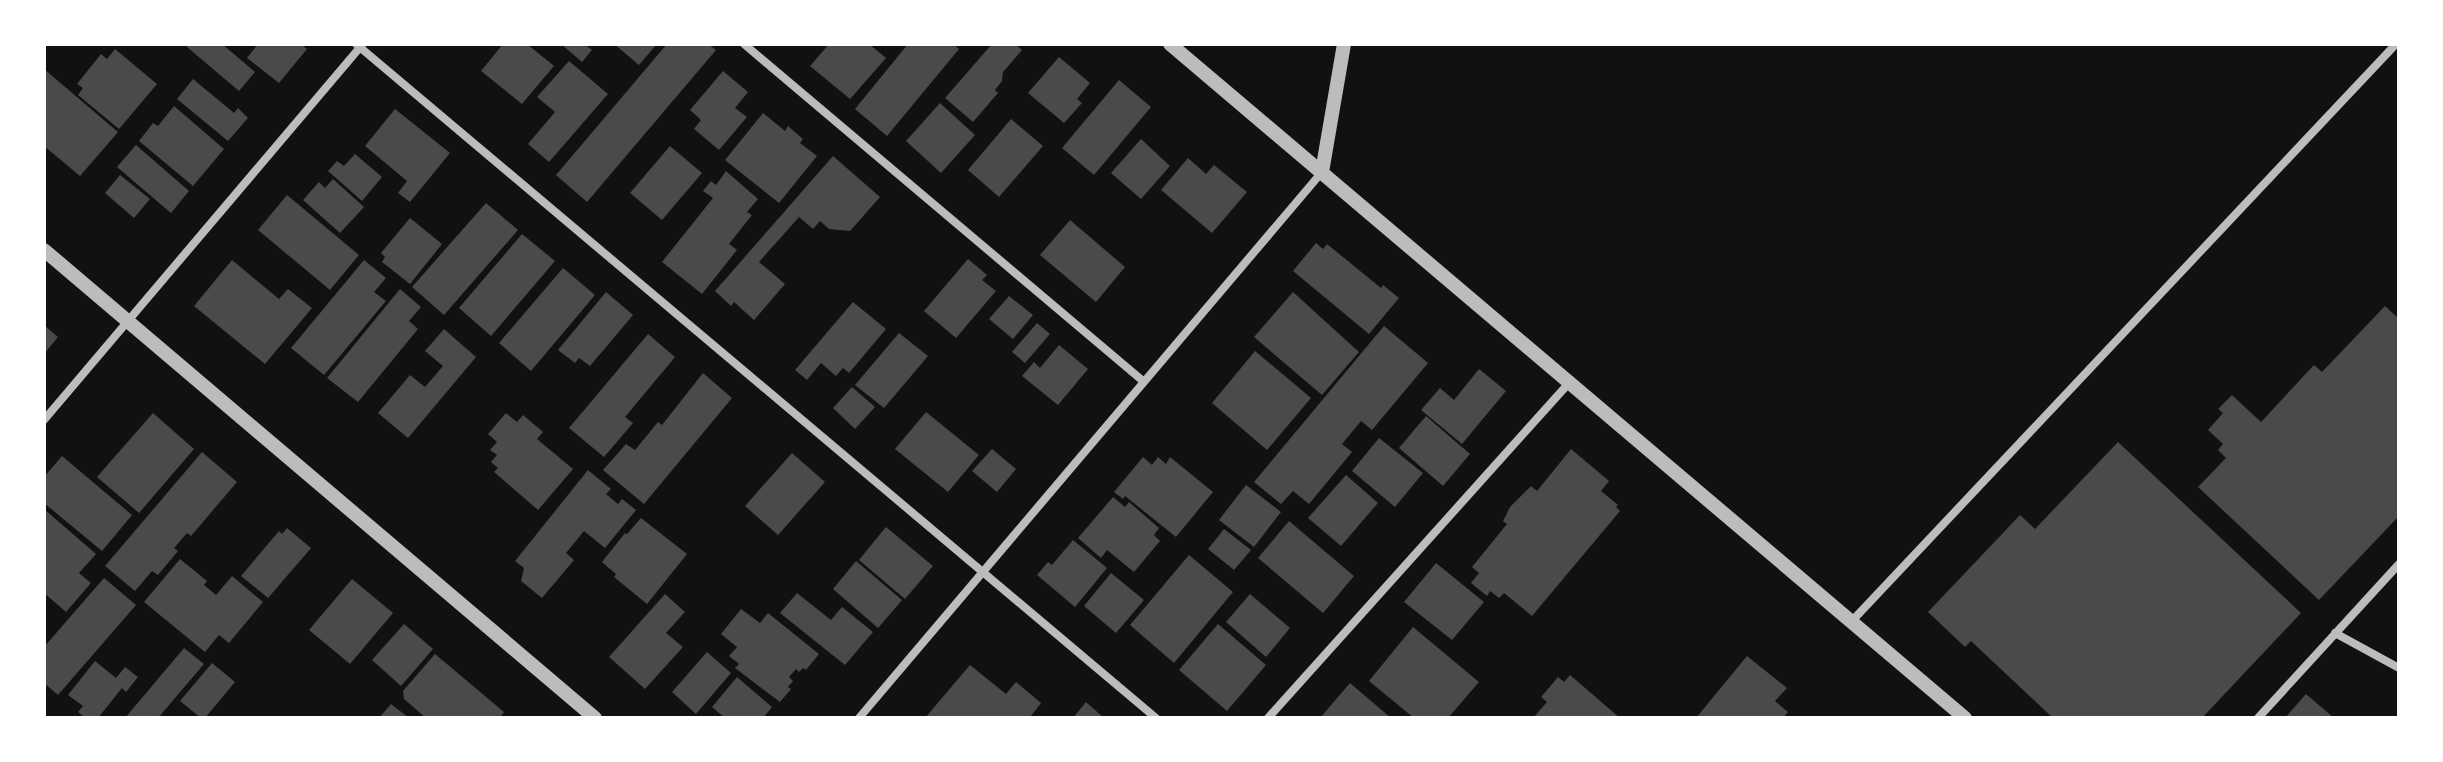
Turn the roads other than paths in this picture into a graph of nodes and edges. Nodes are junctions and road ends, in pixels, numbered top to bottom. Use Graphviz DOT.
graph roads {
  1 [pos="744,44"];
  2 [pos="1170,44"];
  3 [pos="1344,44"];
  4 [pos="2396,44"];
  5 [pos="359,45"];
  6 [pos="1322,172"];
  7 [pos="44,250"];
  8 [pos="129,321"];
  9 [pos="1143,381"];
  10 [pos="1569,383"];
  11 [pos="44,420"];
  12 [pos="2399,564"];
  13 [pos="983,573"];
  14 [pos="1851,622"];
  15 [pos="2335,633"];
  16 [pos="2399,668"];
  17 [pos="595,718"];
  18 [pos="859,718"];
  19 [pos="1156,718"];
  20 [pos="1268,718"];
  21 [pos="1965,718"];
  22 [pos="2258,718"];
  1 -- 9 [label="street"];
  2 -- 6 [label="street"];
  3 -- 6 [label="street"];
  4 -- 14 [label="street"];
  5 -- 8 [label="street"];
  5 -- 13 [label="street"];
  6 -- 9 [label="street"];
  6 -- 10 [label="street"];
  7 -- 8 [label="street"];
  8 -- 11 [label="street"];
  8 -- 17 [label="street"];
  9 -- 13 [label="street"];
  10 -- 14 [label="street"];
  10 -- 20 [label="street"];
  12 -- 15 [label="street"];
  13 -- 18 [label="street"];
  13 -- 19 [label="street"];
  14 -- 21 [label="street"];
  15 -- 16 [label="street"];
  15 -- 22 [label="street"];
}
